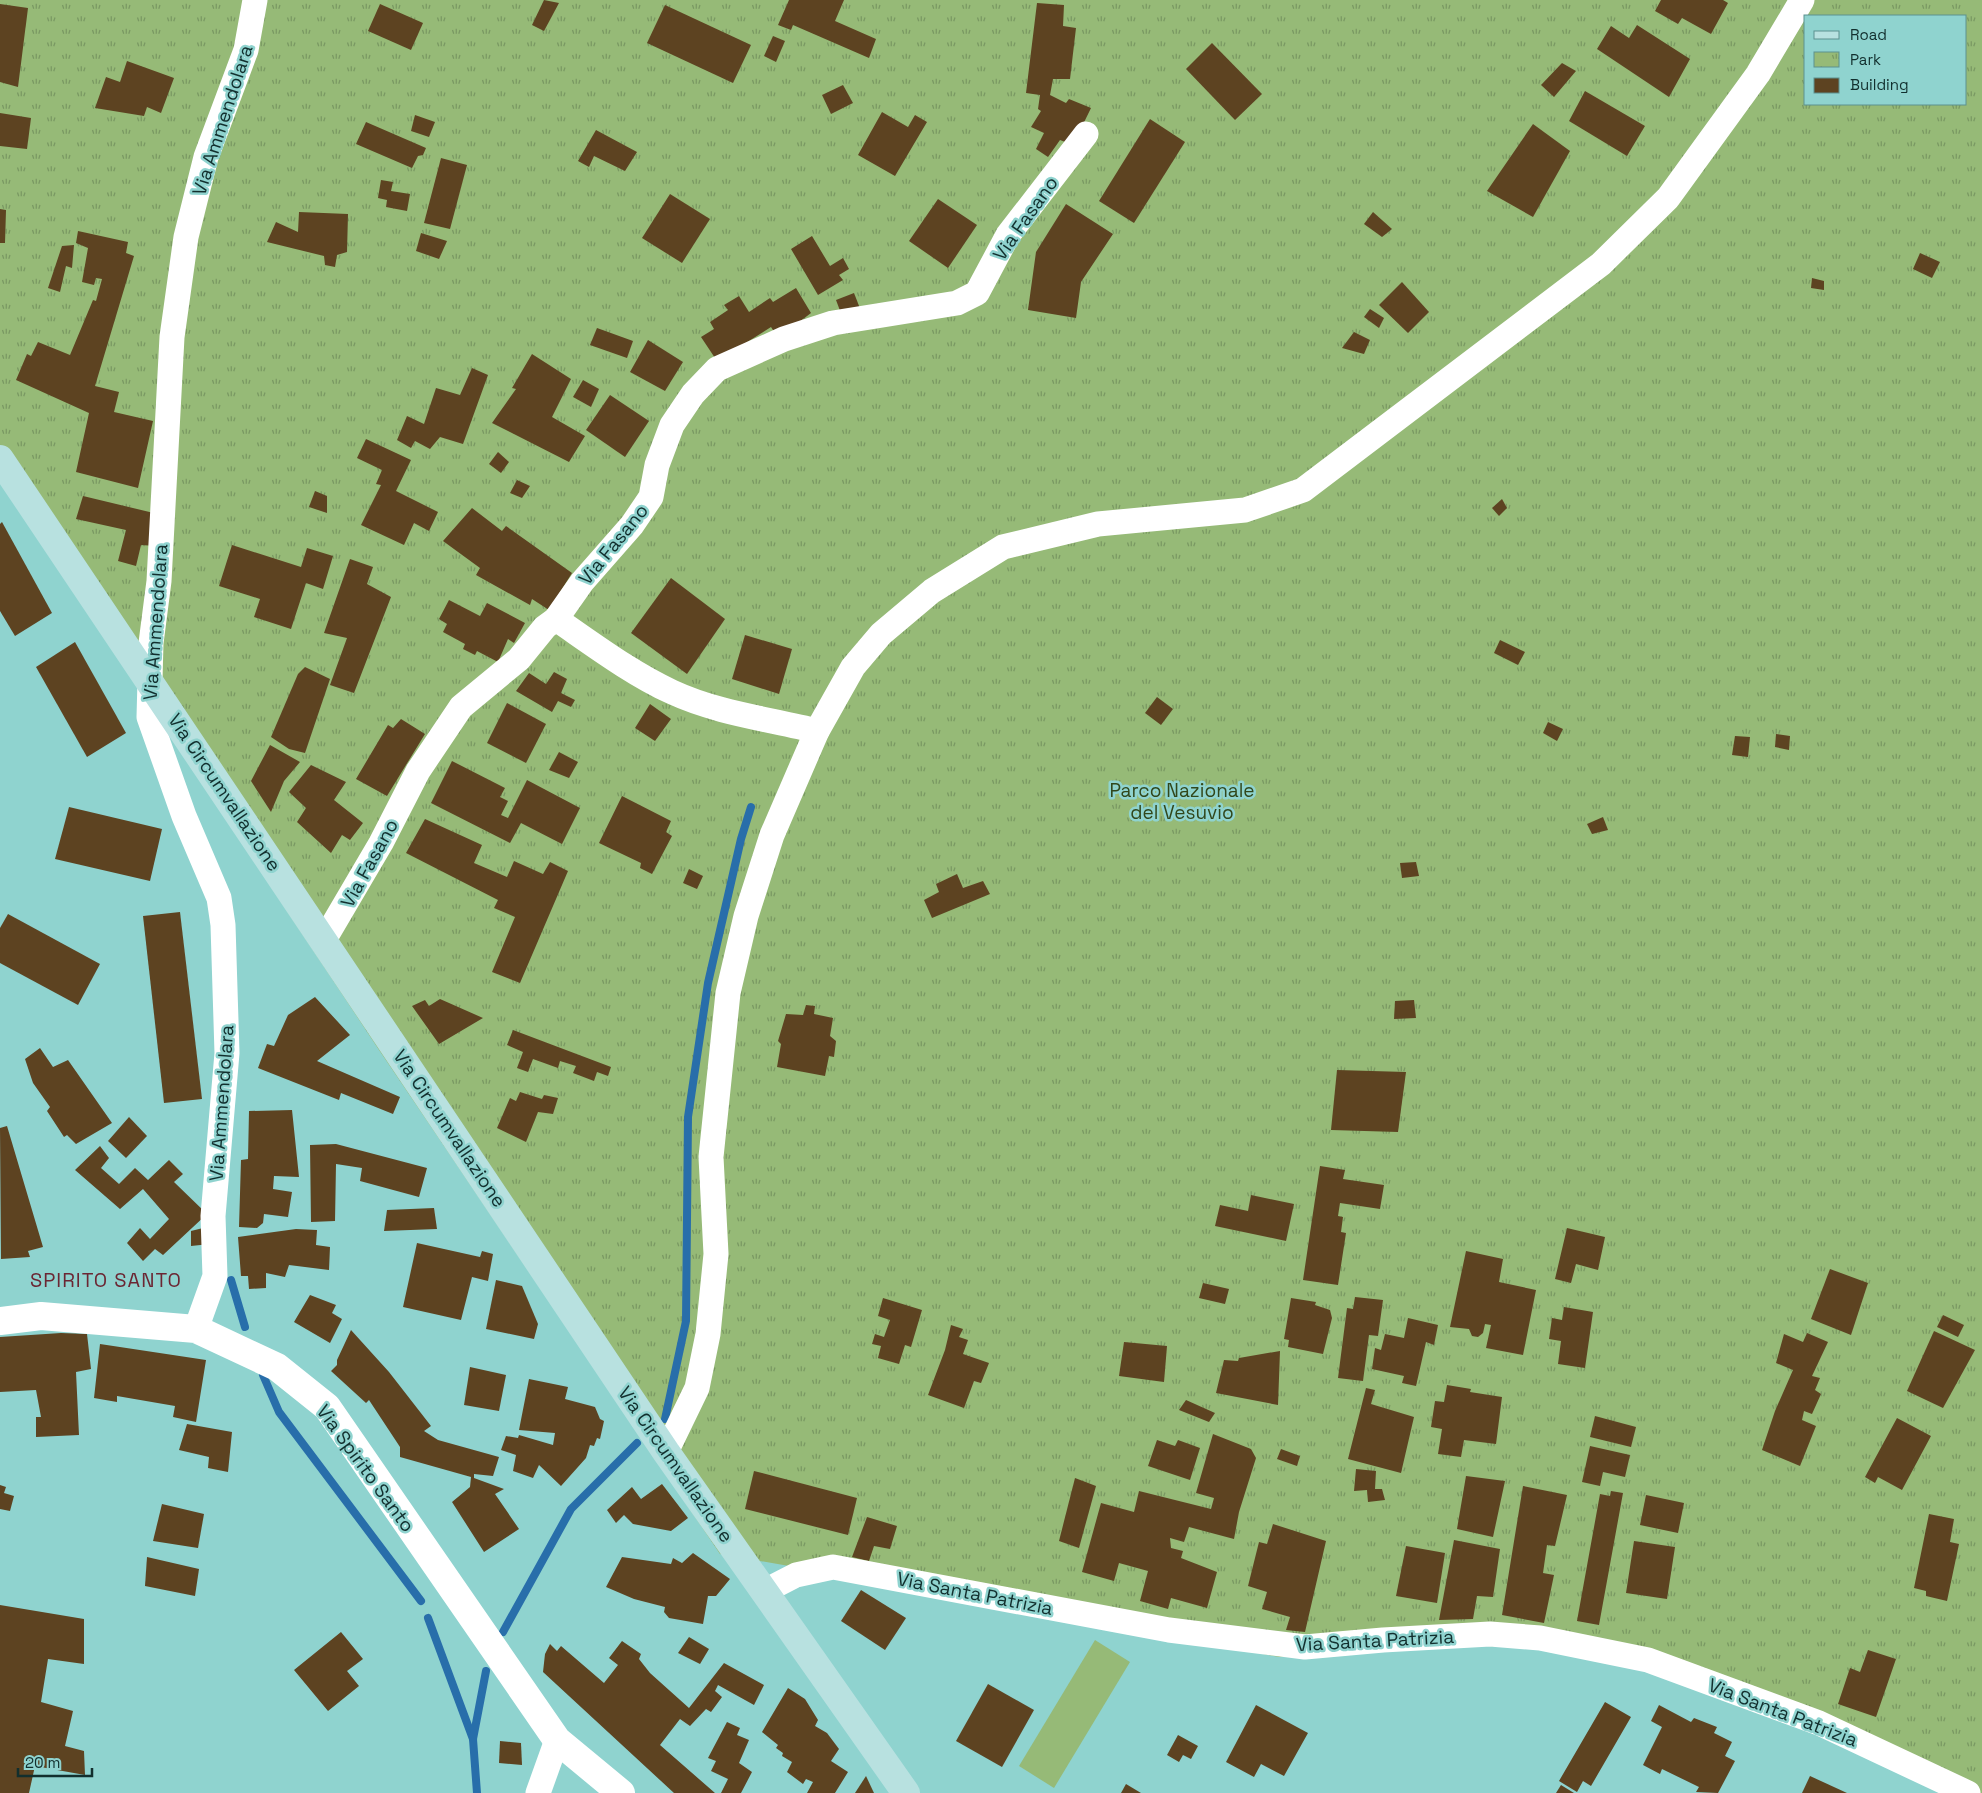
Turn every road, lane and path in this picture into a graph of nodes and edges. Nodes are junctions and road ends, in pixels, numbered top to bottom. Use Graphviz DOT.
graph roads {
  1 [pos="255,0"];
  2 [pos="1802,0"];
  3 [pos="1086,134"];
  4 [pos="3,471"];
  5 [pos="556,619"];
  6 [pos="816,730"];
  7 [pos="324,940"];
  8 [pos="0,1321"];
  9 [pos="196,1329"];
  10 [pos="666,1452"];
  11 [pos="765,1591"];
  12 [pos="557,1740"];
  13 [pos="538,1793"];
  14 [pos="620,1793"];
  15 [pos="906,1793"];
  16 [pos="1968,1793"];
  1 -- 9 [label="street, Via Ammendolara"];
  2 -- 6 [label="street"];
  3 -- 5 [label="street, Via Fasano"];
  4 -- 7 [label="main road, Via Circumvallazione"];
  5 -- 6 [label="street"];
  5 -- 7 [label="street, Via Fasano"];
  6 -- 10 [label="street"];
  7 -- 10 [label="main road, Via Circumvallazione"];
  8 -- 9 [label="street, Via Spirito Santo"];
  9 -- 12 [label="street, Via Spirito Santo"];
  10 -- 11 [label="main road, Via Circumvallazione"];
  11 -- 15 [label="main road, Via Circumvallazione"];
  11 -- 16 [label="street, Via Santa Patrizia"];
  12 -- 13 [label="street"];
  12 -- 14 [label="street, Via Spirito Santo"];
}
